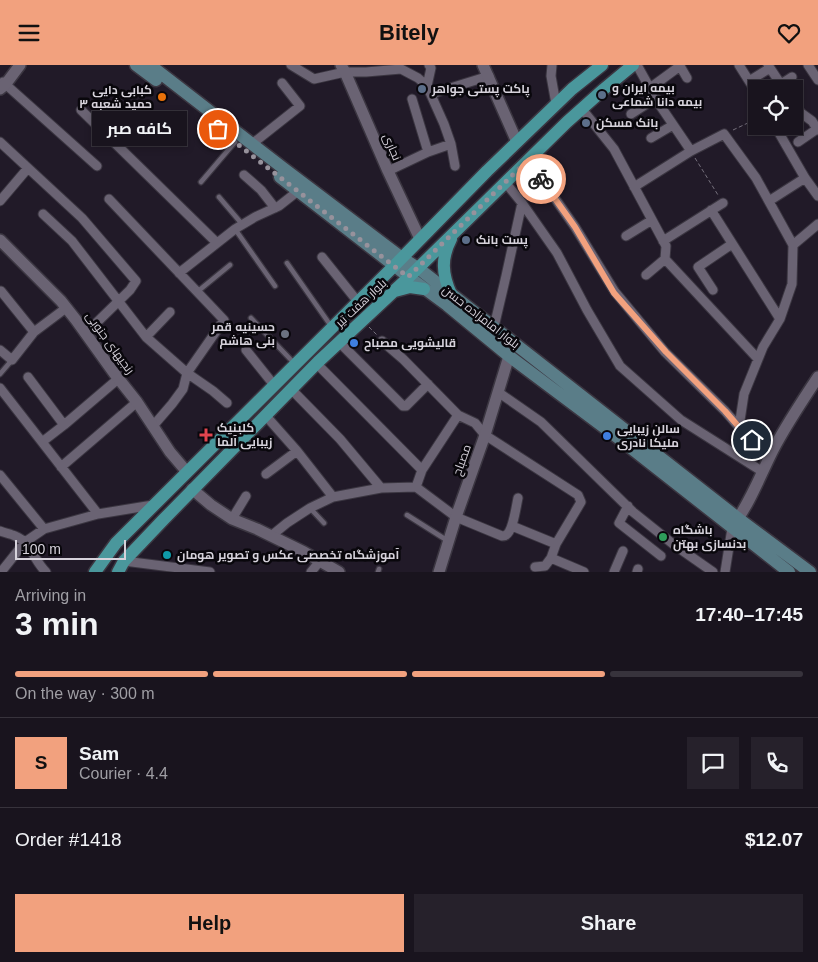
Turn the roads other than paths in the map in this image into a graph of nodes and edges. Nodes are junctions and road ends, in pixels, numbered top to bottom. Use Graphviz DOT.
graph roads {
  1 [pos="15,65"];
  2 [pos="20,65"];
  3 [pos="136,65"];
  4 [pos="291,65"];
  5 [pos="429,65"];
  6 [pos="483,65"];
  7 [pos="552,65"];
  8 [pos="602,65"];
  9 [pos="633,65"];
  10 [pos="637,65"];
  11 [pos="739,65"];
  12 [pos="808,65"];
  13 [pos="769,66"];
  14 [pos="157,67"];
  15 [pos="399,67"];
  16 [pos="343,69"];
  17 [pos="489,76"];
  18 [pos="792,77"];
  19 [pos="687,78"];
  20 [pos="748,80"];
  21 [pos="750,80"];
  22 [pos="778,80"];
  23 [pos="789,80"];
  24 [pos="818,80"];
  25 [pos="282,83"];
  26 [pos="2,84"];
  27 [pos="650,88"];
  28 [pos="429,90"];
  29 [pos="412,99"];
  30 [pos="656,99"];
  31 [pos="556,104"];
  32 [pos="582,109"];
  33 [pos="81,110"];
  34 [pos="631,114"];
  35 [pos="803,114"];
  36 [pos="221,125"];
  37 [pos="673,125"];
  38 [pos="818,129"];
  39 [pos="781,135"];
  40 [pos="651,138"];
  41 [pos="235,141"];
  42 [pos="0,142"];
  43 [pos="517,142"];
  44 [pos="798,142"];
  45 [pos="252,144"];
  46 [pos="450,144"];
  47 [pos="691,151"];
  48 [pos="428,152"];
  49 [pos="528,160"];
  50 [pos="96,166"];
  51 [pos="455,166"];
  52 [pos="28,168"];
  53 [pos="388,171"];
  54 [pos="244,175"];
  55 [pos="805,178"];
  56 [pos="200,182"];
  57 [pos="505,183"];
  58 [pos="634,187"];
  59 [pos="298,191"];
  60 [pos="818,196"];
  61 [pos="219,197"];
  62 [pos="109,199"];
  63 [pos="0,201"];
  64 [pos="769,201"];
  65 [pos="522,203"];
  66 [pos="723,203"];
  67 [pos="274,208"];
  68 [pos="711,210"];
  69 [pos="43,214"];
  70 [pos="652,220"];
  71 [pos="818,224"];
  72 [pos="238,227"];
  73 [pos="456,230"];
  74 [pos="626,236"];
  75 [pos="420,239"];
  76 [pos="0,240"];
  77 [pos="663,241"];
  78 [pos="217,243"];
  79 [pos="732,244"];
  80 [pos="793,245"];
  81 [pos="322,257"];
  82 [pos="665,259"];
  83 [pos="398,262"];
  84 [pos="287,263"];
  85 [pos="230,265"];
  86 [pos="418,268"];
  87 [pos="180,273"];
  88 [pos="646,275"];
  89 [pos="408,277"];
  90 [pos="275,287"];
  91 [pos="424,289"];
  92 [pos="1,291"];
  93 [pos="713,291"];
  94 [pos="197,292"];
  95 [pos="393,292"];
  96 [pos="451,294"];
  97 [pos="118,301"];
  98 [pos="358,302"];
  99 [pos="66,308"];
  100 [pos="170,312"];
  101 [pos="251,317"];
  102 [pos="780,319"];
  103 [pos="332,327"];
  104 [pos="494,327"];
  105 [pos="34,332"];
  106 [pos="86,333"];
  107 [pos="146,337"];
  108 [pos="382,341"];
  109 [pos="339,342"];
  110 [pos="0,350"];
  111 [pos="246,350"];
  112 [pos="509,355"];
  113 [pos="758,359"];
  114 [pos="12,360"];
  115 [pos="316,363"];
  116 [pos="295,364"];
  117 [pos="187,373"];
  118 [pos="0,375"];
  119 [pos="28,377"];
  120 [pos="818,377"];
  121 [pos="118,379"];
  122 [pos="428,384"];
  123 [pos="274,385"];
  124 [pos="0,388"];
  125 [pos="291,389"];
  126 [pos="498,392"];
  127 [pos="137,402"];
  128 [pos="227,403"];
  129 [pos="248,411"];
  130 [pos="458,415"];
  131 [pos="262,419"];
  132 [pos="64,425"];
  133 [pos="153,426"];
  134 [pos="739,427"];
  135 [pos="224,435"];
  136 [pos="485,435"];
  137 [pos="42,442"];
  138 [pos="234,447"];
  139 [pos="773,450"];
  140 [pos="297,451"];
  141 [pos="61,467"];
  142 [pos="422,470"];
  143 [pos="187,472"];
  144 [pos="762,472"];
  145 [pos="266,474"];
  146 [pos="0,475"];
  147 [pos="416,487"];
  148 [pos="381,488"];
  149 [pos="192,489"];
  150 [pos="246,496"];
  151 [pos="333,497"];
  152 [pos="518,498"];
  153 [pos="154,505"];
  154 [pos="628,506"];
  155 [pos="310,508"];
  156 [pos="98,515"];
  157 [pos="407,515"];
  158 [pos="456,517"];
  159 [pos="232,519"];
  160 [pos="324,523"];
  161 [pos="736,523"];
  162 [pos="512,526"];
  163 [pos="44,529"];
  164 [pos="0,531"];
  165 [pos="271,536"];
  166 [pos="25,542"];
  167 [pos="449,542"];
  168 [pos="556,544"];
  169 [pos="623,551"];
  170 [pos="661,556"];
  171 [pos="551,558"];
  172 [pos="320,561"];
  173 [pos="121,567"];
  174 [pos="535,567"];
  175 [pos="141,568"];
  176 [pos="199,571"];
  177 [pos="0,572"];
  178 [pos="46,572"];
  179 [pos="95,572"];
  180 [pos="210,572"];
  181 [pos="311,572"];
  182 [pos="339,572"];
  183 [pos="439,572"];
  184 [pos="584,572"];
  185 [pos="614,572"];
  186 [pos="714,572"];
  187 [pos="725,572"];
  188 [pos="789,572"];
  189 [pos="810,572"];
  1 -- 26 [label="street"];
  2 -- 26 [label="street"];
  3 -- 36 [label="main road, بلوار امامزاده حسن"];
  4 -- 16 [label="street"];
  5 -- 28 [label="street"];
  6 -- 17 [label="street"];
  7 -- 31 [label="street"];
  8 -- 31 [label="main road, بلوار هفت تیر"];
  9 -- 32 [label="main road, بلوار هفت تیر"];
  10 -- 27 [label="street"];
  11 -- 20 [label="street"];
  12 -- 24 [label="street"];
  13 -- 21 [label="street"];
  13 -- 22 [label="street"];
  14 -- 36 [label="main road, بلوار امامزاده حسن"];
  15 -- 16 [label="street"];
  15 -- 28 [label="street"];
  16 -- 53 [label="street, نجاری"];
  17 -- 28 [label="street"];
  17 -- 43 [label="street"];
  18 -- 23 [label="street"];
  19 -- 27 [label="street"];
  25 -- 45 [label="street"];
  26 -- 50 [label="street"];
  27 -- 30 [label="street"];
  28 -- 46 [label="street"];
  29 -- 48 [label="street"];
  30 -- 34 [label="street"];
  30 -- 37 [label="street"];
  31 -- 43 [label="main road, بلوار هفت تیر"];
  32 -- 49 [label="main road, بلوار هفت تیر"];
  32 -- 58 [label="street"];
  33 -- 78 [label="street"];
  35 -- 38 [label="street"];
  36 -- 41 [label="main road, بلوار امامزاده حسن"];
  36 -- 45 [label="main road, بلوار امامزاده حسن"];
  37 -- 40 [label="street"];
  37 -- 47 [label="street"];
  38 -- 44 [label="street"];
  39 -- 55 [label="street"];
  41 -- 56 [label="lane"];
  41 -- 59 [label="main road, بلوار امامزاده حسن"];
  42 -- 52 [label="street"];
  43 -- 75 [label="main road, بلوار هفت تیر"];
  45 -- 83 [label="main road, بلوار امامزاده حسن"];
  46 -- 48 [label="street"];
  46 -- 51 [label="street"];
  47 -- 58 [label="street"];
  47 -- 64 [label="street"];
  48 -- 53 [label="street"];
  49 -- 57 [label="main road, بلوار هفت تیر"];
  49 -- 134 [label="street"];
  52 -- 63 [label="street"];
  52 -- 97 [label="street"];
  53 -- 75 [label="street, نجاری"];
  54 -- 67 [label="street"];
  55 -- 60 [label="street"];
  55 -- 64 [label="street"];
  57 -- 65 [label="street"];
  57 -- 73 [label="main road, بلوار هفت تیر"];
  58 -- 70 [label="street"];
  59 -- 67 [label="street"];
  59 -- 83 [label="main road, بلوار امامزاده حسن"];
  61 -- 72 [label="lane"];
  62 -- 87 [label="street"];
  64 -- 80 [label="street"];
  65 -- 104 [label="street"];
  65 -- 144 [label="street"];
  66 -- 68 [label="street"];
  67 -- 72 [label="street"];
  68 -- 77 [label="street"];
  68 -- 79 [label="street"];
  69 -- 97 [label="street"];
  70 -- 74 [label="street"];
  70 -- 77 [label="street"];
  71 -- 80 [label="street"];
  72 -- 78 [label="street"];
  72 -- 90 [label="lane"];
  73 -- 86 [label="main road, بلوار هفت تیر"];
  73 -- 96 [label="main road"];
  75 -- 83 [label="main road, بلوار هفت تیر"];
  76 -- 99 [label="street, رنجیهای جنوبی"];
  77 -- 82 [label="street"];
  78 -- 87 [label="street"];
  79 -- 93 [label="street"];
  79 -- 102 [label="street"];
  80 -- 102 [label="street"];
  81 -- 98 [label="street"];
  82 -- 88 [label="street"];
  82 -- 113 [label="street"];
  83 -- 86 [label="main road, بلوار امامزاده حسن"];
  83 -- 89 [label="main road, بلوار امامزاده حسن"];
  83 -- 98 [label="main road, بلوار هفت تیر"];
  84 -- 103 [label="lane"];
  85 -- 94 [label="lane"];
  86 -- 89 [label="main road, بلوار هفت تیر"];
  86 -- 96 [label="main road, بلوار امامزاده حسن"];
  87 -- 94 [label="street"];
  89 -- 91 [label="main road, بلوار امامزاده حسن"];
  89 -- 95 [label="main road, بلوار هفت تیر"];
  91 -- 95 [label="main road"];
  91 -- 112 [label="main road, بلوار امامزاده حسن"];
  92 -- 105 [label="street"];
  94 -- 117 [label="street"];
  95 -- 109 [label="main road, بلوار هفت تیر"];
  96 -- 104 [label="main road, بلوار امامزاده حسن"];
  97 -- 106 [label="street"];
  97 -- 107 [label="street"];
  98 -- 103 [label="main road, بلوار هفت تیر"];
  99 -- 105 [label="street"];
  99 -- 106 [label="street, رنجیهای جنوبی"];
  100 -- 107 [label="street"];
  101 -- 116 [label="lane"];
  102 -- 113 [label="street"];
  103 -- 116 [label="main road, بلوار هفت تیر"];
  104 -- 161 [label="main road, بلوار امامزاده حسن"];
  105 -- 114 [label="street"];
  106 -- 121 [label="street, رنجیهای جنوبی"];
  107 -- 117 [label="street"];
  108 -- 122 [label="street"];
  109 -- 115 [label="main road, بلوار هفت تیر"];
  109 -- 122 [label="street"];
  110 -- 114 [label="street"];
  111 -- 123 [label="street"];
  112 -- 126 [label="street, مصباح"];
  112 -- 161 [label="main road, بلوار امامزاده حسن"];
  113 -- 134 [label="street"];
  114 -- 118 [label="lane"];
  115 -- 125 [label="main road, بلوار هفت تیر"];
  115 -- 142 [label="street"];
  116 -- 123 [label="main road, بلوار هفت تیر"];
  117 -- 128 [label="street"];
  117 -- 133 [label="street"];
  119 -- 132 [label="street"];
  120 -- 139 [label="street"];
  121 -- 127 [label="street, رنجیهای جنوبی"];
  121 -- 132 [label="street"];
  122 -- 130 [label="street"];
  123 -- 129 [label="main road, بلوار هفت تیر"];
  124 -- 137 [label="street"];
  125 -- 131 [label="main road, بلوار هفت تیر"];
  125 -- 148 [label="street"];
  126 -- 136 [label="street, مصباح"];
  126 -- 154 [label="street"];
  127 -- 133 [label="street, رنجیهای جنوبی"];
  127 -- 141 [label="street"];
  129 -- 131 [label="main road"];
  129 -- 135 [label="main road, بلوار هفت تیر"];
  130 -- 136 [label="street"];
  130 -- 142 [label="street"];
  131 -- 138 [label="main road, بلوار هفت تیر"];
  131 -- 140 [label="street"];
  132 -- 137 [label="street"];
  133 -- 143 [label="street, رنجیهای جنوبی"];
  134 -- 139 [label="street"];
  135 -- 138 [label="main road"];
  135 -- 143 [label="main road, بلوار هفت تیر"];
  136 -- 158 [label="street, مصباح"];
  136 -- 168 [label="street"];
  137 -- 141 [label="street"];
  138 -- 149 [label="main road, بلوار هفت تیر"];
  139 -- 144 [label="street"];
  140 -- 145 [label="street"];
  140 -- 151 [label="street"];
  141 -- 156 [label="street"];
  142 -- 147 [label="street"];
  143 -- 153 [label="main road, بلوار هفت تیر"];
  144 -- 161 [label="street"];
  146 -- 163 [label="street"];
  147 -- 148 [label="street"];
  147 -- 158 [label="street"];
  148 -- 151 [label="street"];
  149 -- 159 [label="street"];
  149 -- 173 [label="main road, بلوار هفت تیر"];
  150 -- 159 [label="street"];
  151 -- 155 [label="street"];
  152 -- 162 [label="street"];
  153 -- 156 [label="street"];
  153 -- 179 [label="main road, بلوار هفت تیر"];
  154 -- 170 [label="street"];
  154 -- 186 [label="street"];
  155 -- 160 [label="lane"];
  155 -- 165 [label="street"];
  156 -- 163 [label="street"];
  157 -- 167 [label="lane"];
  158 -- 162 [label="street"];
  158 -- 167 [label="street, مصباح"];
  159 -- 165 [label="street"];
  161 -- 187 [label="street"];
  161 -- 188 [label="main road, بلوار امامزاده حسن"];
  161 -- 189 [label="main road, بلوار امامزاده حسن"];
  162 -- 168 [label="street"];
  163 -- 166 [label="street"];
  164 -- 166 [label="street"];
  165 -- 172 [label="street"];
  166 -- 177 [label="street"];
  166 -- 178 [label="street"];
  167 -- 183 [label="street, مصباح"];
  168 -- 171 [label="street"];
  169 -- 185 [label="street"];
  171 -- 174 [label="street"];
  171 -- 184 [label="street"];
  172 -- 181 [label="street"];
  172 -- 182 [label="street"];
  173 -- 175 [label="street"];
  175 -- 176 [label="street"];
  176 -- 180 [label="street"];
}
